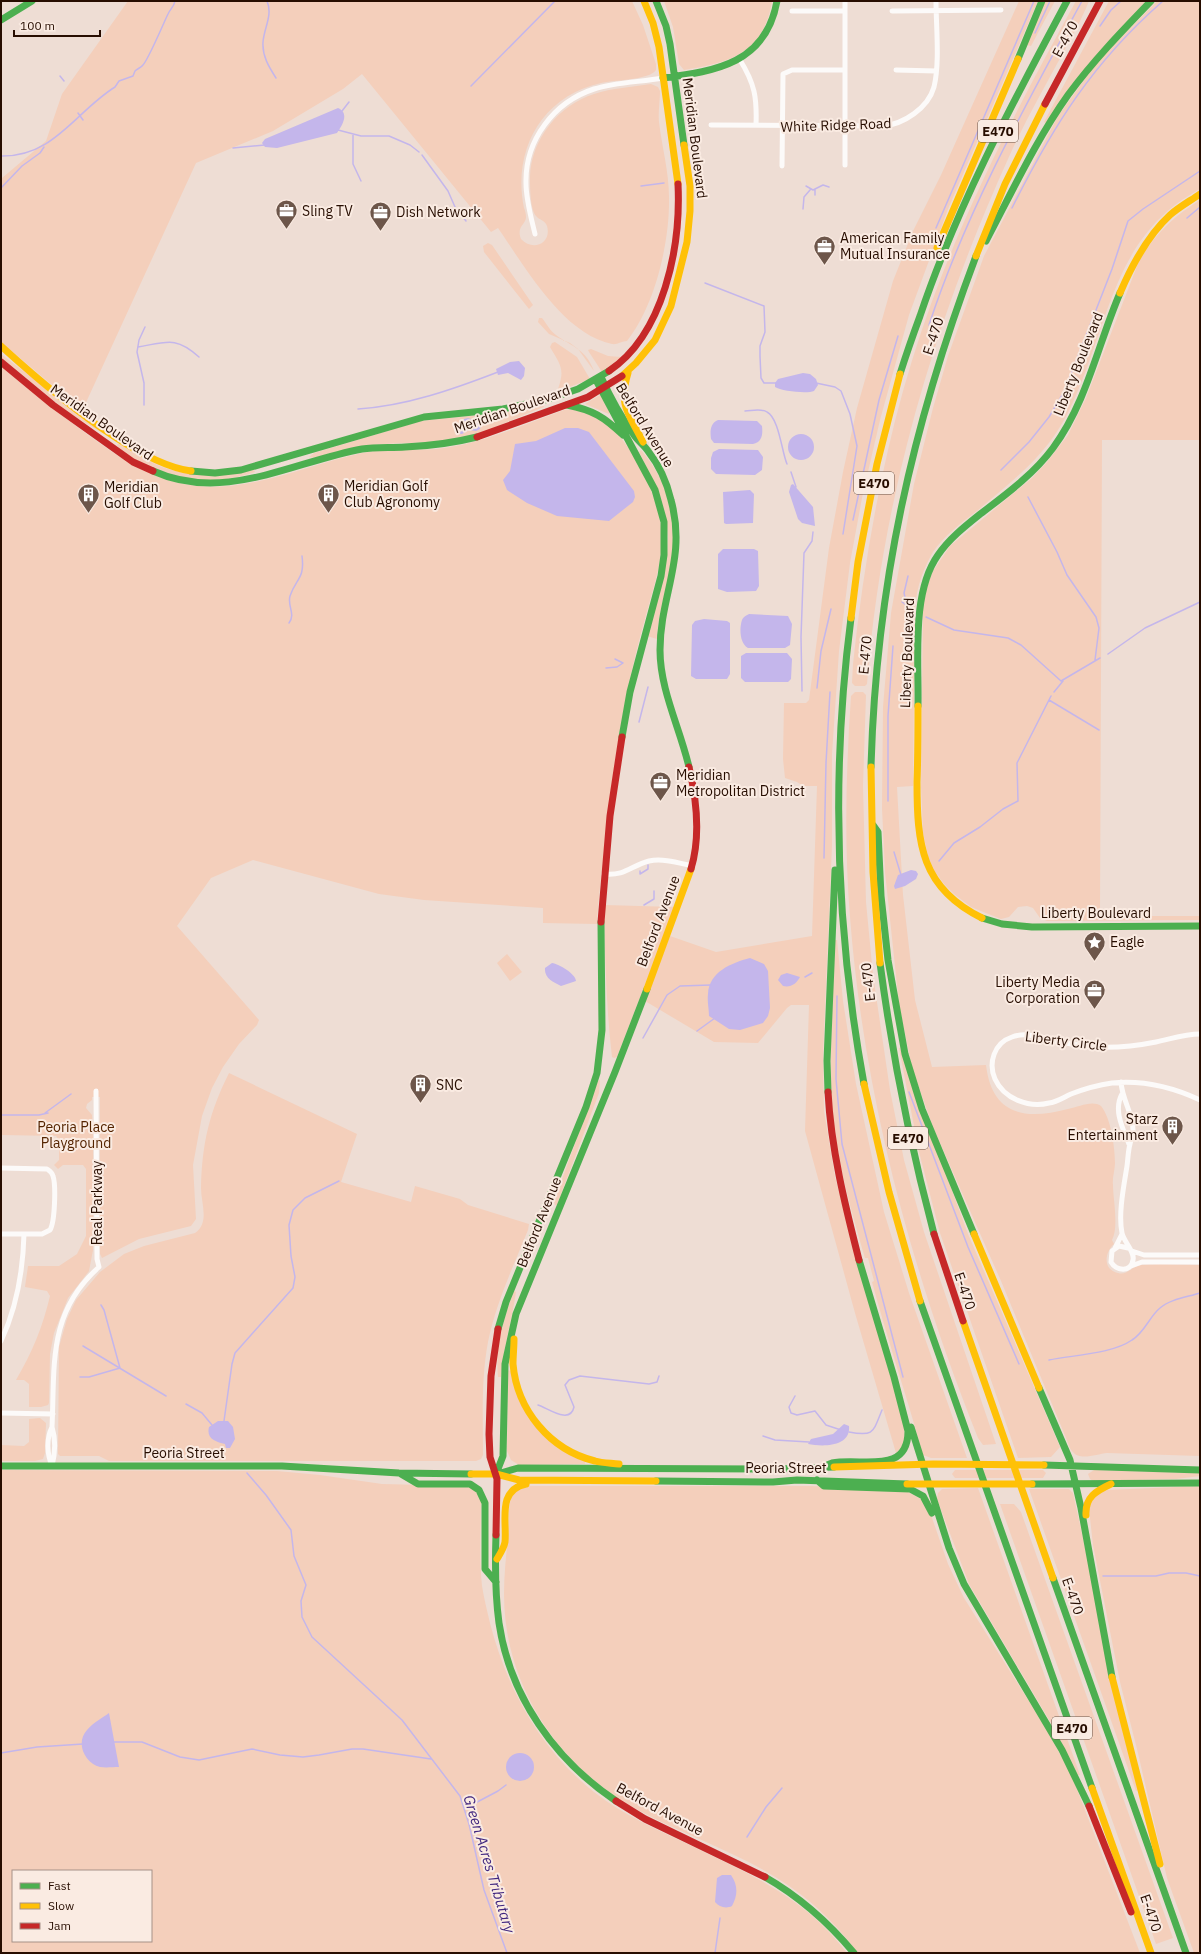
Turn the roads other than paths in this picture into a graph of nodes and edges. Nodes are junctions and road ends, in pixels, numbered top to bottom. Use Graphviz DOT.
graph roads {
  1 [pos="32,1"];
  2 [pos="644,1"];
  3 [pos="656,1"];
  4 [pos="777,1"];
  5 [pos="845,1"];
  6 [pos="936,1"];
  7 [pos="1042,1"];
  8 [pos="1067,1"];
  9 [pos="1100,1"];
  10 [pos="1151,1"];
  11 [pos="936,10"];
  12 [pos="1001,10"];
  13 [pos="792,11"];
  14 [pos="845,11"];
  15 [pos="892,11"];
  16 [pos="1,20"];
  17 [pos="740,60"];
  18 [pos="845,70"];
  19 [pos="896,70"];
  20 [pos="936,71"];
  21 [pos="674,76"];
  22 [pos="663,78"];
  23 [pos="711,125"];
  24 [pos="756,126"];
  25 [pos="845,126"];
  26 [pos="782,127"];
  27 [pos="844,165"];
  28 [pos="782,166"];
  29 [pos="1200,194"];
  30 [pos="535,234"];
  31 [pos="976,255"];
  32 [pos="937,265"];
  33 [pos="1,346"];
  34 [pos="1,362"];
  35 [pos="628,370"];
  36 [pos="598,378"];
  37 [pos="603,389"];
  38 [pos="566,405"];
  39 [pos="628,439"];
  40 [pos="645,446"];
  41 [pos="871,822"];
  42 [pos="839,831"];
  43 [pos="693,866"];
  44 [pos="604,874"];
  45 [pos="1200,926"];
  46 [pos="1200,1034"];
  47 [pos="1122,1082"];
  48 [pos="96,1091"];
  49 [pos="1122,1094"];
  50 [pos="1200,1100"];
  51 [pos="1130,1144"];
  52 [pos="1,1168"];
  53 [pos="1,1234"];
  54 [pos="24,1234"];
  55 [pos="1122,1234"];
  56 [pos="1115,1248"];
  57 [pos="1130,1249"];
  58 [pos="1200,1255"];
  59 [pos="1200,1262"];
  60 [pos="1131,1266"];
  61 [pos="512,1329"];
  62 [pos="1,1341"];
  63 [pos="894,1377"];
  64 [pos="1,1413"];
  65 [pos="53,1414"];
  66 [pos="922,1464"];
  67 [pos="1,1466"];
  68 [pos="52,1466"];
  69 [pos="1072,1466"];
  70 [pos="656,1468"];
  71 [pos="821,1468"];
  72 [pos="1200,1470"];
  73 [pos="399,1473"];
  74 [pos="496,1474"];
  75 [pos="817,1480"];
  76 [pos="568,1481"];
  77 [pos="1200,1483"];
  78 [pos="1111,1484"];
  79 [pos="928,1485"];
  80 [pos="1076,1485"];
  81 [pos="1086,1538"];
  82 [pos="949,1548"];
  83 [pos="496,1561"];
  84 [pos="496,1582"];
  85 [pos="1170,1909"];
  86 [pos="1146,1940"];
  87 [pos="854,1953"];
  88 [pos="1151,1953"];
  89 [pos="1186,1953"];
  1 -- 16 [label="main road"];
  2 -- 22 [label="main road, Meridian Boulevard"];
  3 -- 21 [label="main road, Meridian Boulevard"];
  4 -- 17 [label="main road"];
  5 -- 14 [label="street"];
  6 -- 11 [label="street, White Ridge Road"];
  7 -- 32 [label="main road"];
  8 -- 32 [label="main road, E-470 / E470"];
  9 -- 31 [label="main road, E-470 / E470"];
  10 -- 31 [label="main road"];
  11 -- 12 [label="street"];
  11 -- 15 [label="street"];
  11 -- 20 [label="street, White Ridge Road"];
  13 -- 14 [label="street"];
  14 -- 18 [label="street"];
  17 -- 21 [label="main road"];
  17 -- 24 [label="street"];
  18 -- 25 [label="street"];
  18 -- 26 [label="street"];
  19 -- 20 [label="street"];
  20 -- 25 [label="street, White Ridge Road"];
  21 -- 22 [label="main road"];
  21 -- 35 [label="main road, Meridian Boulevard"];
  22 -- 30 [label="street"];
  22 -- 36 [label="main road, Meridian Boulevard"];
  23 -- 24 [label="street, White Ridge Road"];
  24 -- 26 [label="street, White Ridge Road"];
  25 -- 26 [label="street, White Ridge Road"];
  25 -- 27 [label="street"];
  26 -- 28 [label="street"];
  29 -- 45 [label="main road, Liberty Boulevard"];
  31 -- 41 [label="main road, E-470 / E470"];
  32 -- 42 [label="main road, E-470 / E470"];
  33 -- 36 [label="main road, Meridian Boulevard"];
  34 -- 38 [label="main road, Meridian Boulevard"];
  35 -- 37 [label="main road, Meridian Boulevard"];
  35 -- 40 [label="main road"];
  36 -- 37 [label="main road, Belford Avenue"];
  37 -- 38 [label="main road, Meridian Boulevard"];
  37 -- 39 [label="main road, Belford Avenue"];
  37 -- 40 [label="main road, Belford Avenue"];
  38 -- 39 [label="main road"];
  39 -- 44 [label="main road, Belford Avenue"];
  40 -- 43 [label="main road, Belford Avenue"];
  41 -- 69 [label="main road"];
  41 -- 85 [label="main road, E-470 / E470"];
  42 -- 63 [label="main road"];
  42 -- 86 [label="main road, E-470 / E470"];
  43 -- 44 [label="street"];
  43 -- 61 [label="main road, Belford Avenue"];
  44 -- 74 [label="main road, Belford Avenue"];
  46 -- 47 [label="street, Liberty Circle"];
  47 -- 49 [label="street"];
  47 -- 50 [label="street, Liberty Circle"];
  48 -- 65 [label="street, Real Parkway"];
  49 -- 51 [label="street"];
  49 -- 51 [label="street"];
  51 -- 55 [label="street"];
  52 -- 54 [label="street"];
  53 -- 54 [label="street"];
  54 -- 62 [label="street"];
  55 -- 56 [label="street"];
  55 -- 57 [label="street"];
  56 -- 57 [label="street"];
  56 -- 60 [label="street"];
  57 -- 58 [label="street"];
  57 -- 60 [label="street"];
  59 -- 60 [label="street"];
  61 -- 70 [label="main road"];
  61 -- 74 [label="main road, Belford Avenue"];
  63 -- 66 [label="main road"];
  63 -- 71 [label="main road"];
  64 -- 65 [label="street"];
  65 -- 68 [label="street"];
  66 -- 69 [label="main road, Peoria Street"];
  66 -- 71 [label="main road, Peoria Street"];
  66 -- 79 [label="main road"];
  67 -- 68 [label="main road, Peoria Street"];
  68 -- 73 [label="main road, Peoria Street"];
  69 -- 72 [label="main road, Peoria Street"];
  69 -- 80 [label="main road"];
  70 -- 71 [label="main road, Peoria Street"];
  70 -- 74 [label="main road, Peoria Street"];
  73 -- 74 [label="main road, Peoria Street"];
  73 -- 84 [label="main road"];
  74 -- 76 [label="main road, Peoria Street"];
  74 -- 83 [label="main road, Belford Avenue"];
  75 -- 76 [label="main road, Peoria Street"];
  75 -- 79 [label="main road, Peoria Street"];
  75 -- 82 [label="main road"];
  76 -- 83 [label="main road"];
  77 -- 78 [label="main road, Peoria Street"];
  78 -- 80 [label="main road, Peoria Street"];
  78 -- 81 [label="main road"];
  79 -- 80 [label="main road, Peoria Street"];
  79 -- 82 [label="main road"];
  80 -- 81 [label="main road"];
  81 -- 85 [label="main road"];
  82 -- 86 [label="main road"];
  83 -- 84 [label="main road, Belford Avenue"];
  84 -- 87 [label="main road, Belford Avenue"];
  85 -- 89 [label="main road, E-470 / E470"];
  86 -- 88 [label="main road, E-470 / E470"];
}
